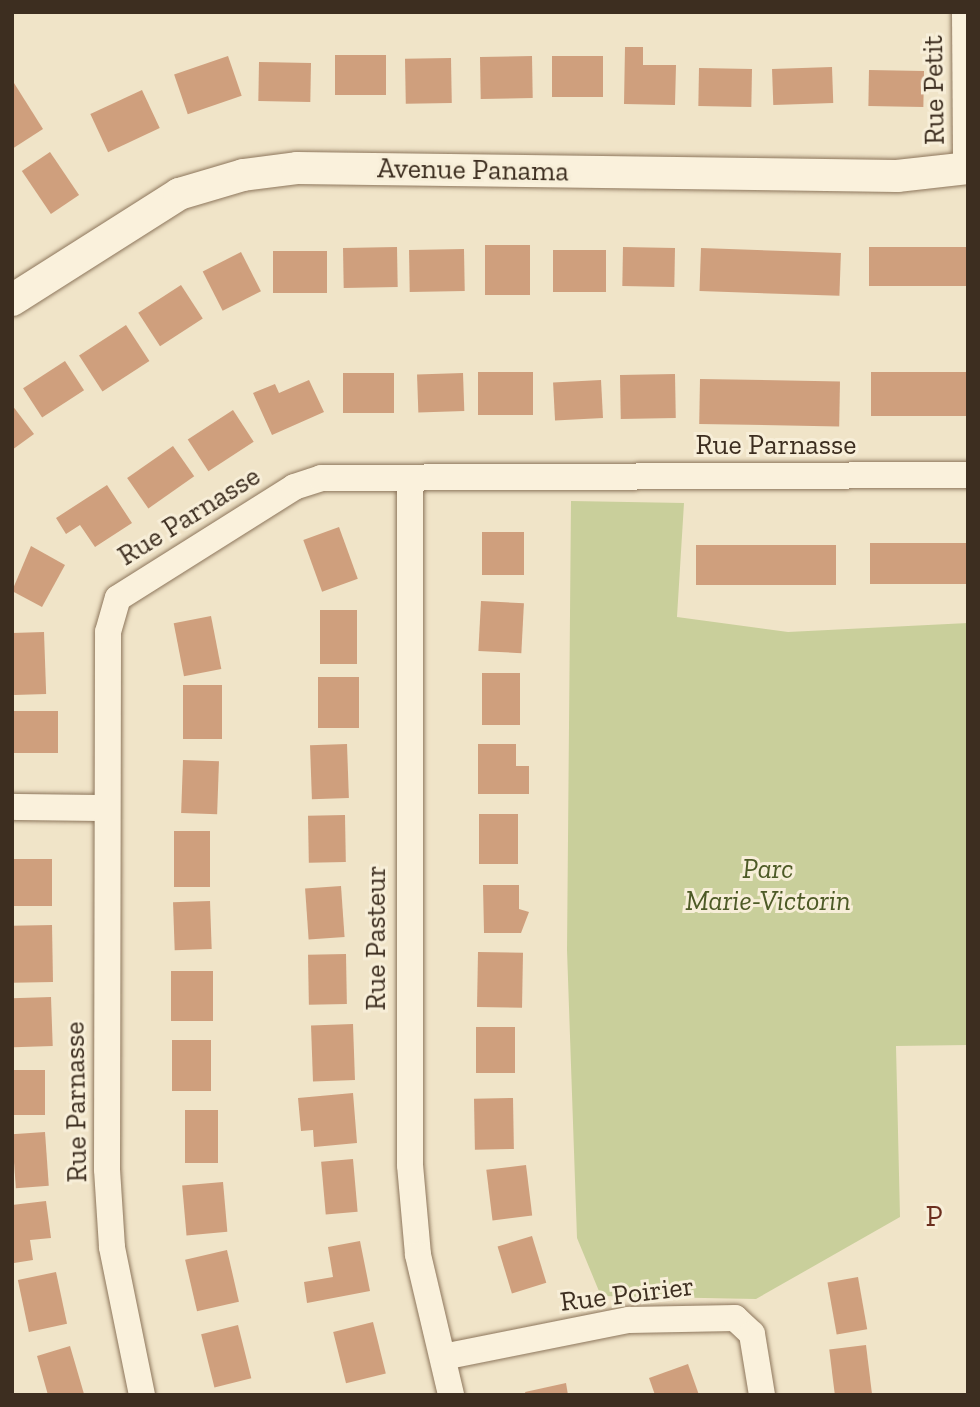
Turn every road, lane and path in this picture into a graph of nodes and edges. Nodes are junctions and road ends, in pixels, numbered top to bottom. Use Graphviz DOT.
graph roads {
  1 [pos="965,12"];
  2 [pos="967,168"];
  3 [pos="13,299"];
  4 [pos="968,475"];
  5 [pos="411,478"];
  6 [pos="12,807"];
  7 [pos="107,808"];
  8 [pos="443,1357"];
  9 [pos="142,1395"];
  10 [pos="451,1395"];
  11 [pos="762,1395"];
  1 -- 2 [label="street, Rue Petit"];
  2 -- 3 [label="street, Avenue Panama"];
  4 -- 5 [label="street, Rue Parnasse"];
  5 -- 7 [label="street, Rue Parnasse"];
  5 -- 8 [label="street, Rue Pasteur"];
  6 -- 7 [label="street"];
  7 -- 9 [label="street, Rue Parnasse"];
  8 -- 10 [label="street, Rue Pasteur"];
  8 -- 11 [label="street, Rue Poirier"];
}
